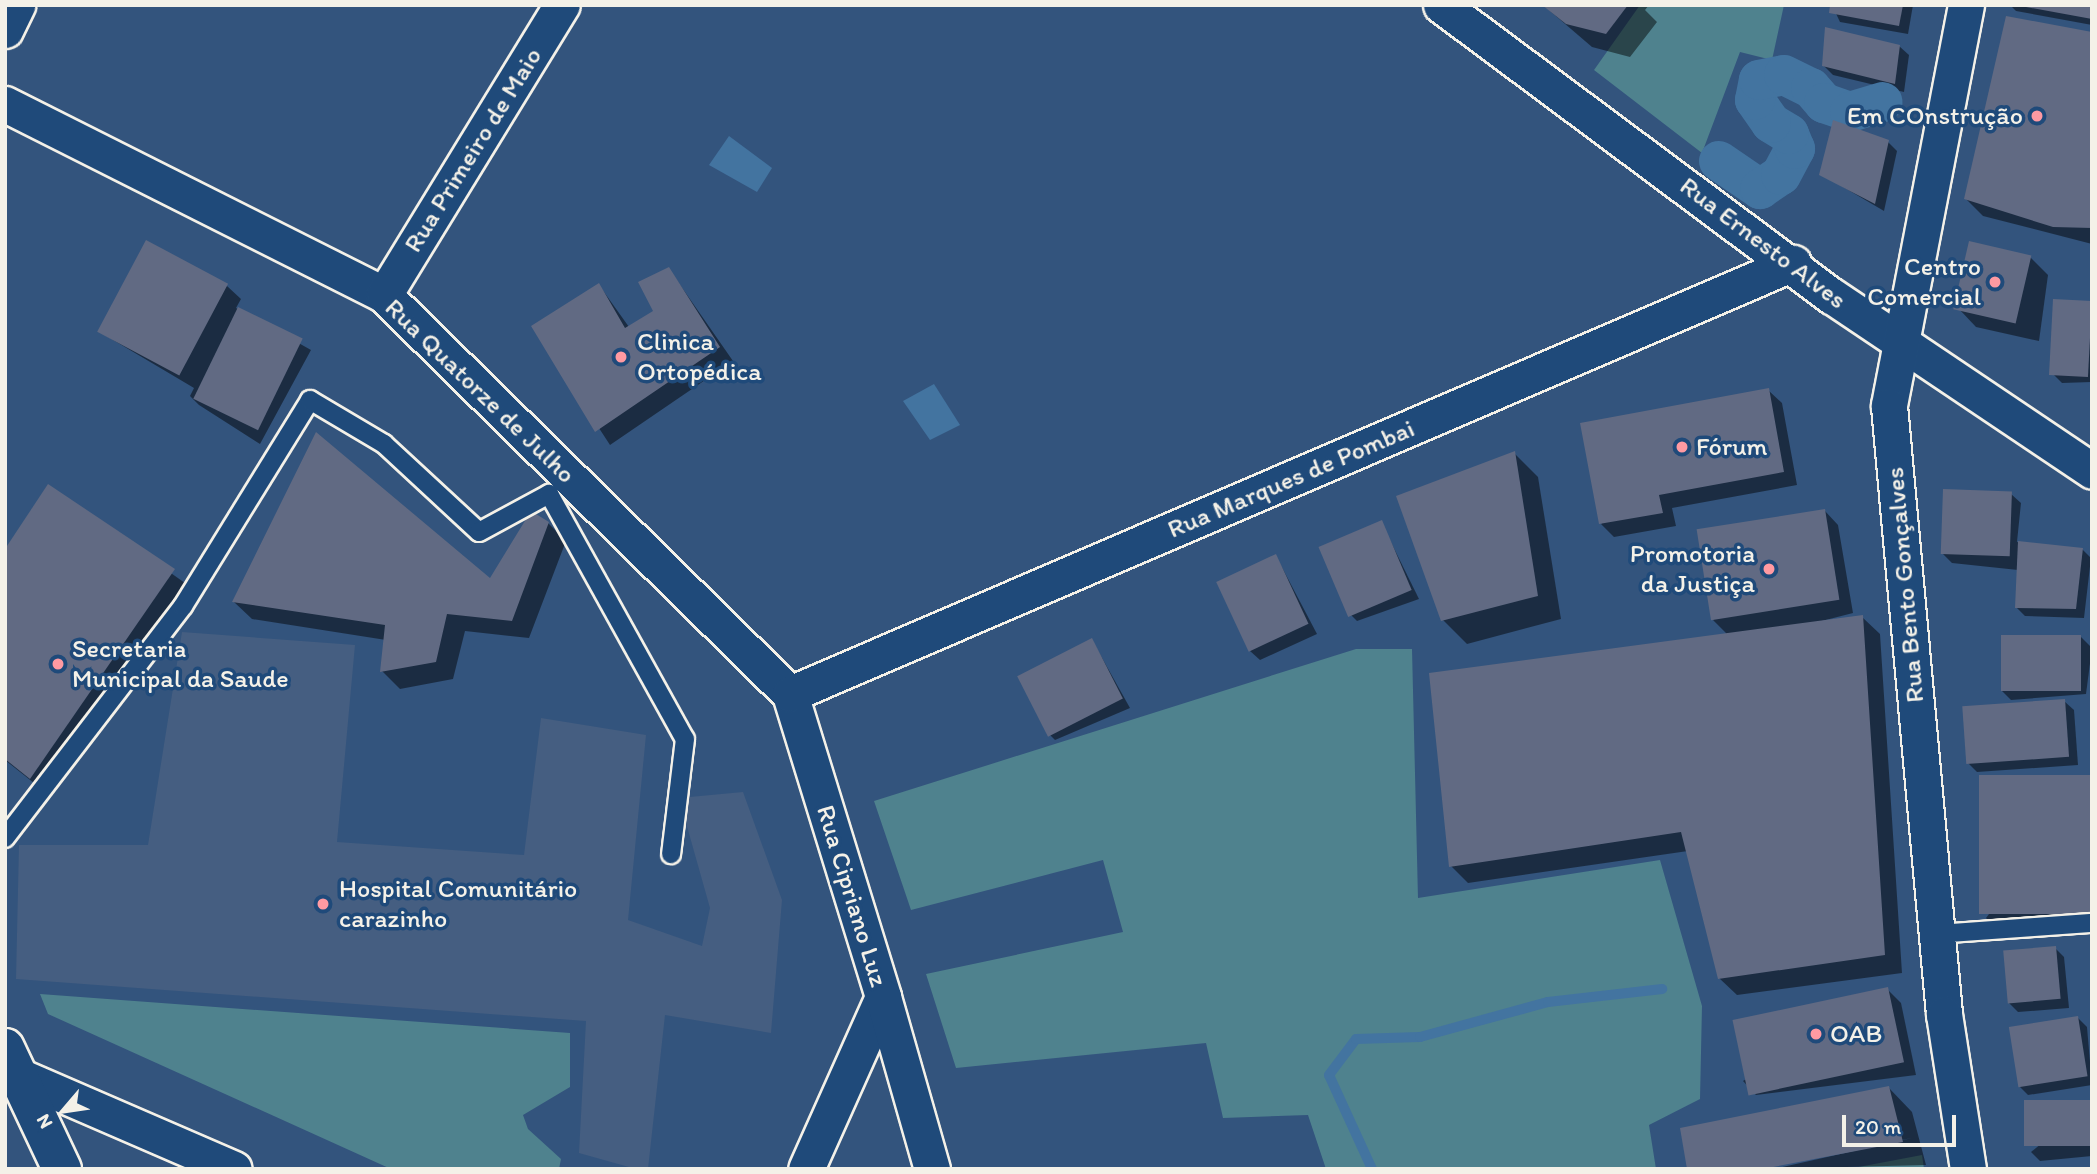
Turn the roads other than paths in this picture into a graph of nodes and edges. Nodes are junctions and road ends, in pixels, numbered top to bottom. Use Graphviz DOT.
graph roads {
  1 [pos="17,5"];
  2 [pos="562,5"];
  3 [pos="1441,5"];
  4 [pos="1966,5"];
  5 [pos="5,30"];
  6 [pos="5,104"];
  7 [pos="1793,263"];
  8 [pos="384,295"];
  9 [pos="1898,344"];
  10 [pos="2092,471"];
  11 [pos="556,483"];
  12 [pos="790,694"];
  13 [pos="5,838"];
  14 [pos="671,854"];
  15 [pos="2092,923"];
  16 [pos="1937,934"];
  17 [pos="883,997"];
  18 [pos="11,1061"];
  19 [pos="62,1169"];
  20 [pos="233,1169"];
  21 [pos="806,1169"];
  22 [pos="932,1169"];
  23 [pos="1968,1169"];
  1 -- 5 [label="street"];
  2 -- 8 [label="street, Rua Primeiro de Maio"];
  3 -- 7 [label="street, Rua Ernesto Alves"];
  4 -- 9 [label="street, Rua Bento Gonçalves"];
  6 -- 8 [label="street, Rua Quatorze de Julho"];
  7 -- 9 [label="street, Rua Ernesto Alves"];
  7 -- 12 [label="street, Rua Marques de Pombai"];
  8 -- 11 [label="street, Rua Quatorze de Julho"];
  9 -- 10 [label="street, Rua Ernesto Alves"];
  9 -- 16 [label="street, Rua Bento Gonçalves"];
  11 -- 12 [label="street, Rua Quatorze de Julho"];
  11 -- 13 [label="lane"];
  11 -- 14 [label="lane"];
  12 -- 17 [label="street, Rua Cipriano Luz"];
  15 -- 16 [label="lane"];
  16 -- 23 [label="street, Rua Bento Gonçalves"];
  17 -- 21 [label="street, Rua Cipriano Luz"];
  17 -- 22 [label="street"];
  18 -- 19 [label="main road"];
  18 -- 20 [label="street"];
}
